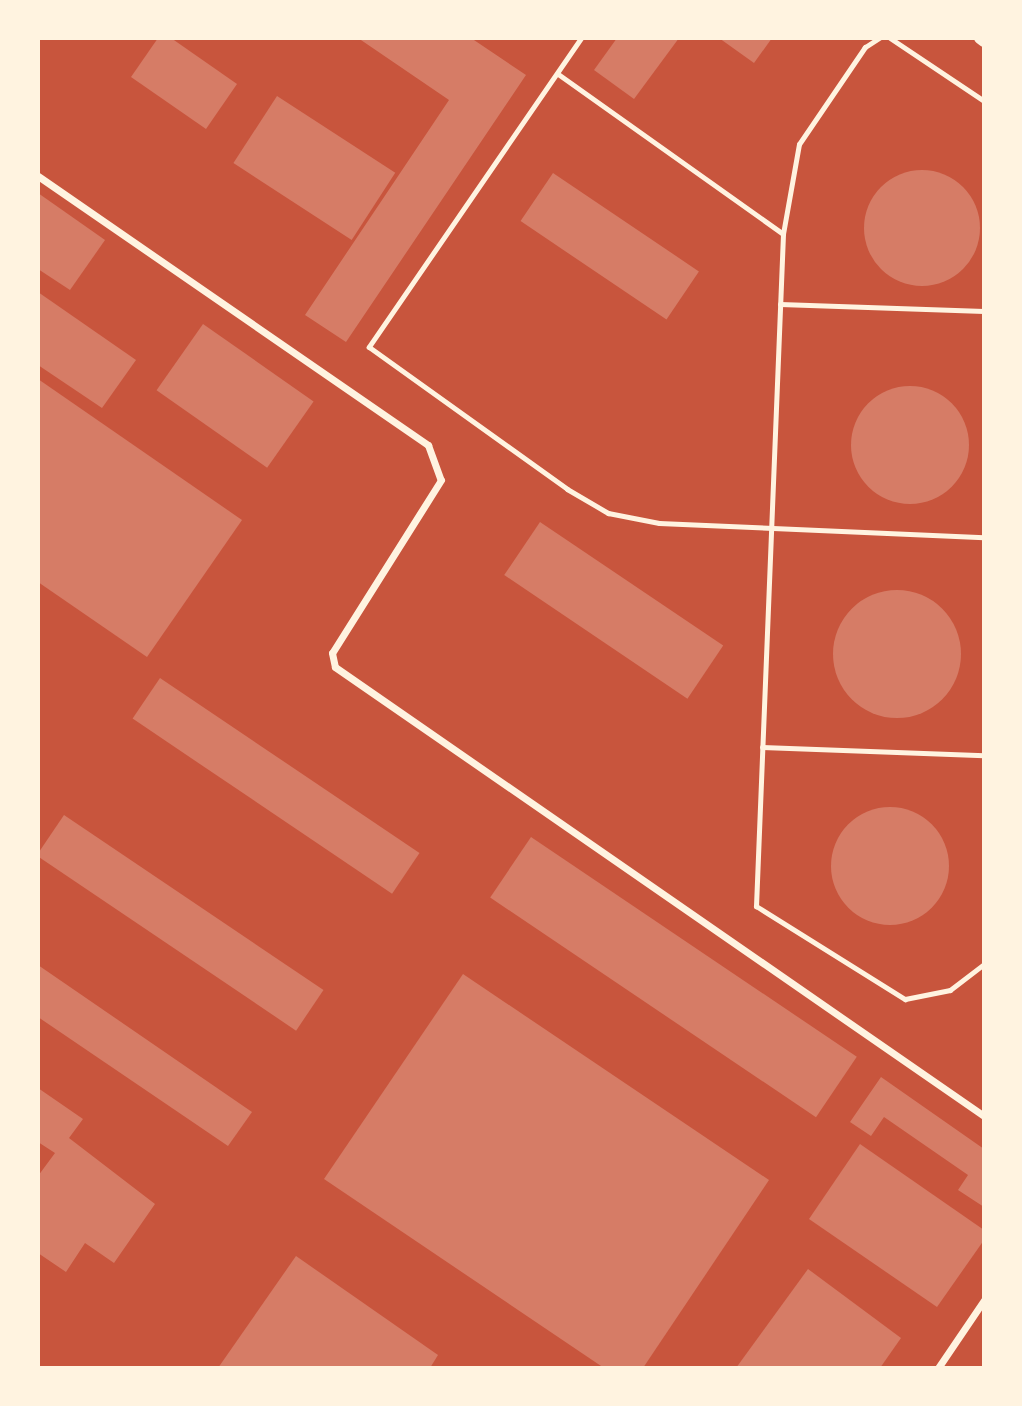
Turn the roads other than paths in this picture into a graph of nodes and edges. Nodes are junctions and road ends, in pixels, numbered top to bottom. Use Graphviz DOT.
graph roads {
  1 [pos="581,38"];
  2 [pos="879,38"];
  3 [pos="890,38"];
  4 [pos="558,74"];
  5 [pos="984,101"];
  6 [pos="38,176"];
  7 [pos="783,234"];
  8 [pos="780,304"];
  9 [pos="984,311"];
  10 [pos="771,527"];
  11 [pos="984,537"];
  12 [pos="762,747"];
  13 [pos="984,755"];
  14 [pos="984,964"];
  15 [pos="984,1115"];
  16 [pos="984,1300"];
  17 [pos="938,1367"];
  1 -- 4 [label="lane"];
  2 -- 7 [label="lane"];
  3 -- 5 [label="lane"];
  4 -- 7 [label="lane"];
  4 -- 10 [label="lane"];
  6 -- 15 [label="street"];
  7 -- 8 [label="lane"];
  8 -- 9 [label="lane"];
  8 -- 10 [label="lane"];
  10 -- 11 [label="lane"];
  10 -- 12 [label="lane"];
  12 -- 13 [label="lane"];
  12 -- 14 [label="lane"];
  16 -- 17 [label="street"];
}
